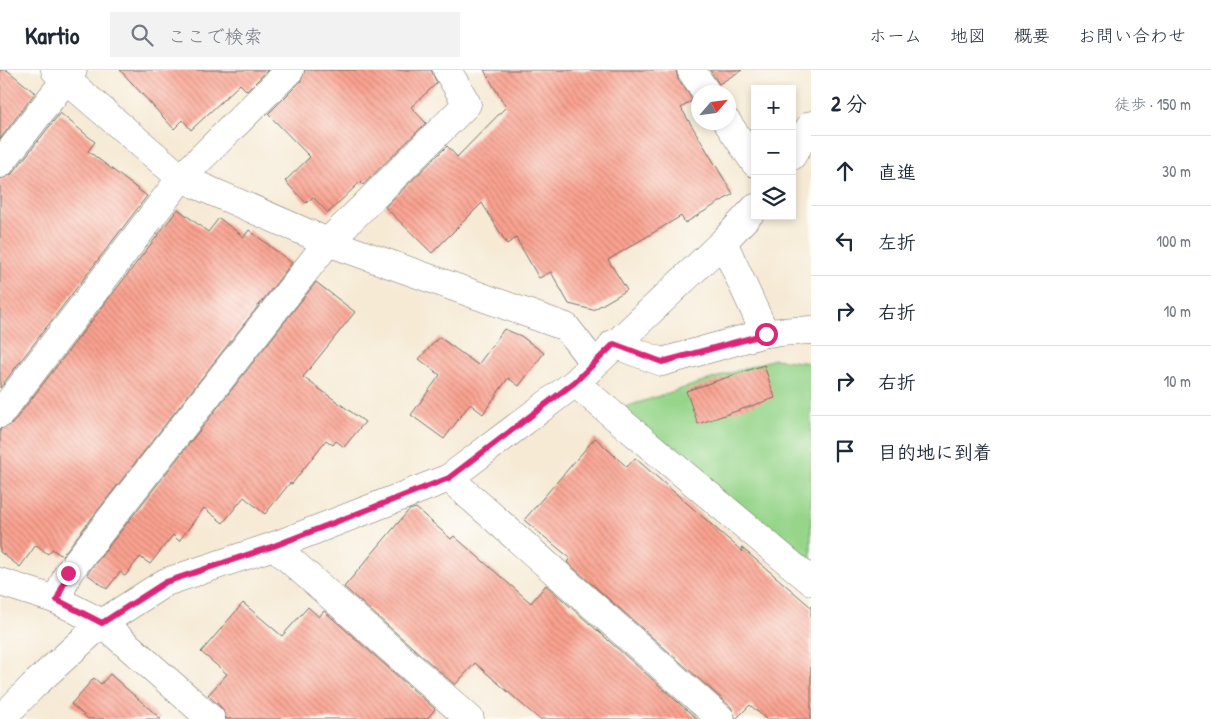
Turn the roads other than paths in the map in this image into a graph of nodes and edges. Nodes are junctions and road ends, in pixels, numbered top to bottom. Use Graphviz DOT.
graph roads {
  1 [pos="290,70"];
  2 [pos="447,70"];
  3 [pos="691,70"];
  4 [pos="64,73"];
  5 [pos="701,85"];
  6 [pos="811,125"];
  7 [pos="732,130"];
  8 [pos="796,149"];
  9 [pos="751,157"];
  10 [pos="0,164"];
  11 [pos="181,178"];
  12 [pos="751,212"];
  13 [pos="328,242"];
  14 [pos="723,242"];
  15 [pos="811,330"];
  16 [pos="766,334"];
  17 [pos="614,344"];
  18 [pos="594,364"];
  19 [pos="575,382"];
  20 [pos="0,414"];
  21 [pos="449,478"];
  22 [pos="274,546"];
  23 [pos="811,581"];
  24 [pos="0,582"];
  25 [pos="57,600"];
  26 [pos="102,623"];
  27 [pos="1,719"];
  28 [pos="211,719"];
  29 [pos="470,719"];
  30 [pos="721,719"];
  1 -- 11 [label="street"];
  2 -- 13 [label="street"];
  3 -- 5 [label="street"];
  4 -- 10 [label="street"];
  4 -- 11 [label="street"];
  6 -- 8 [label="street"];
  7 -- 9 [label="street"];
  11 -- 13 [label="street"];
  11 -- 20 [label="street"];
  12 -- 14 [label="street"];
  13 -- 18 [label="street"];
  13 -- 25 [label="street"];
  14 -- 16 [label="street"];
  14 -- 17 [label="street"];
  15 -- 16 [label="street"];
  16 -- 17 [label="street"];
  17 -- 18 [label="street"];
  18 -- 19 [label="street"];
  19 -- 21 [label="street"];
  19 -- 23 [label="street"];
  21 -- 22 [label="street"];
  21 -- 30 [label="street"];
  22 -- 26 [label="street"];
  22 -- 29 [label="street"];
  24 -- 25 [label="street"];
  25 -- 26 [label="street"];
  26 -- 27 [label="street"];
  26 -- 28 [label="street"];
}
